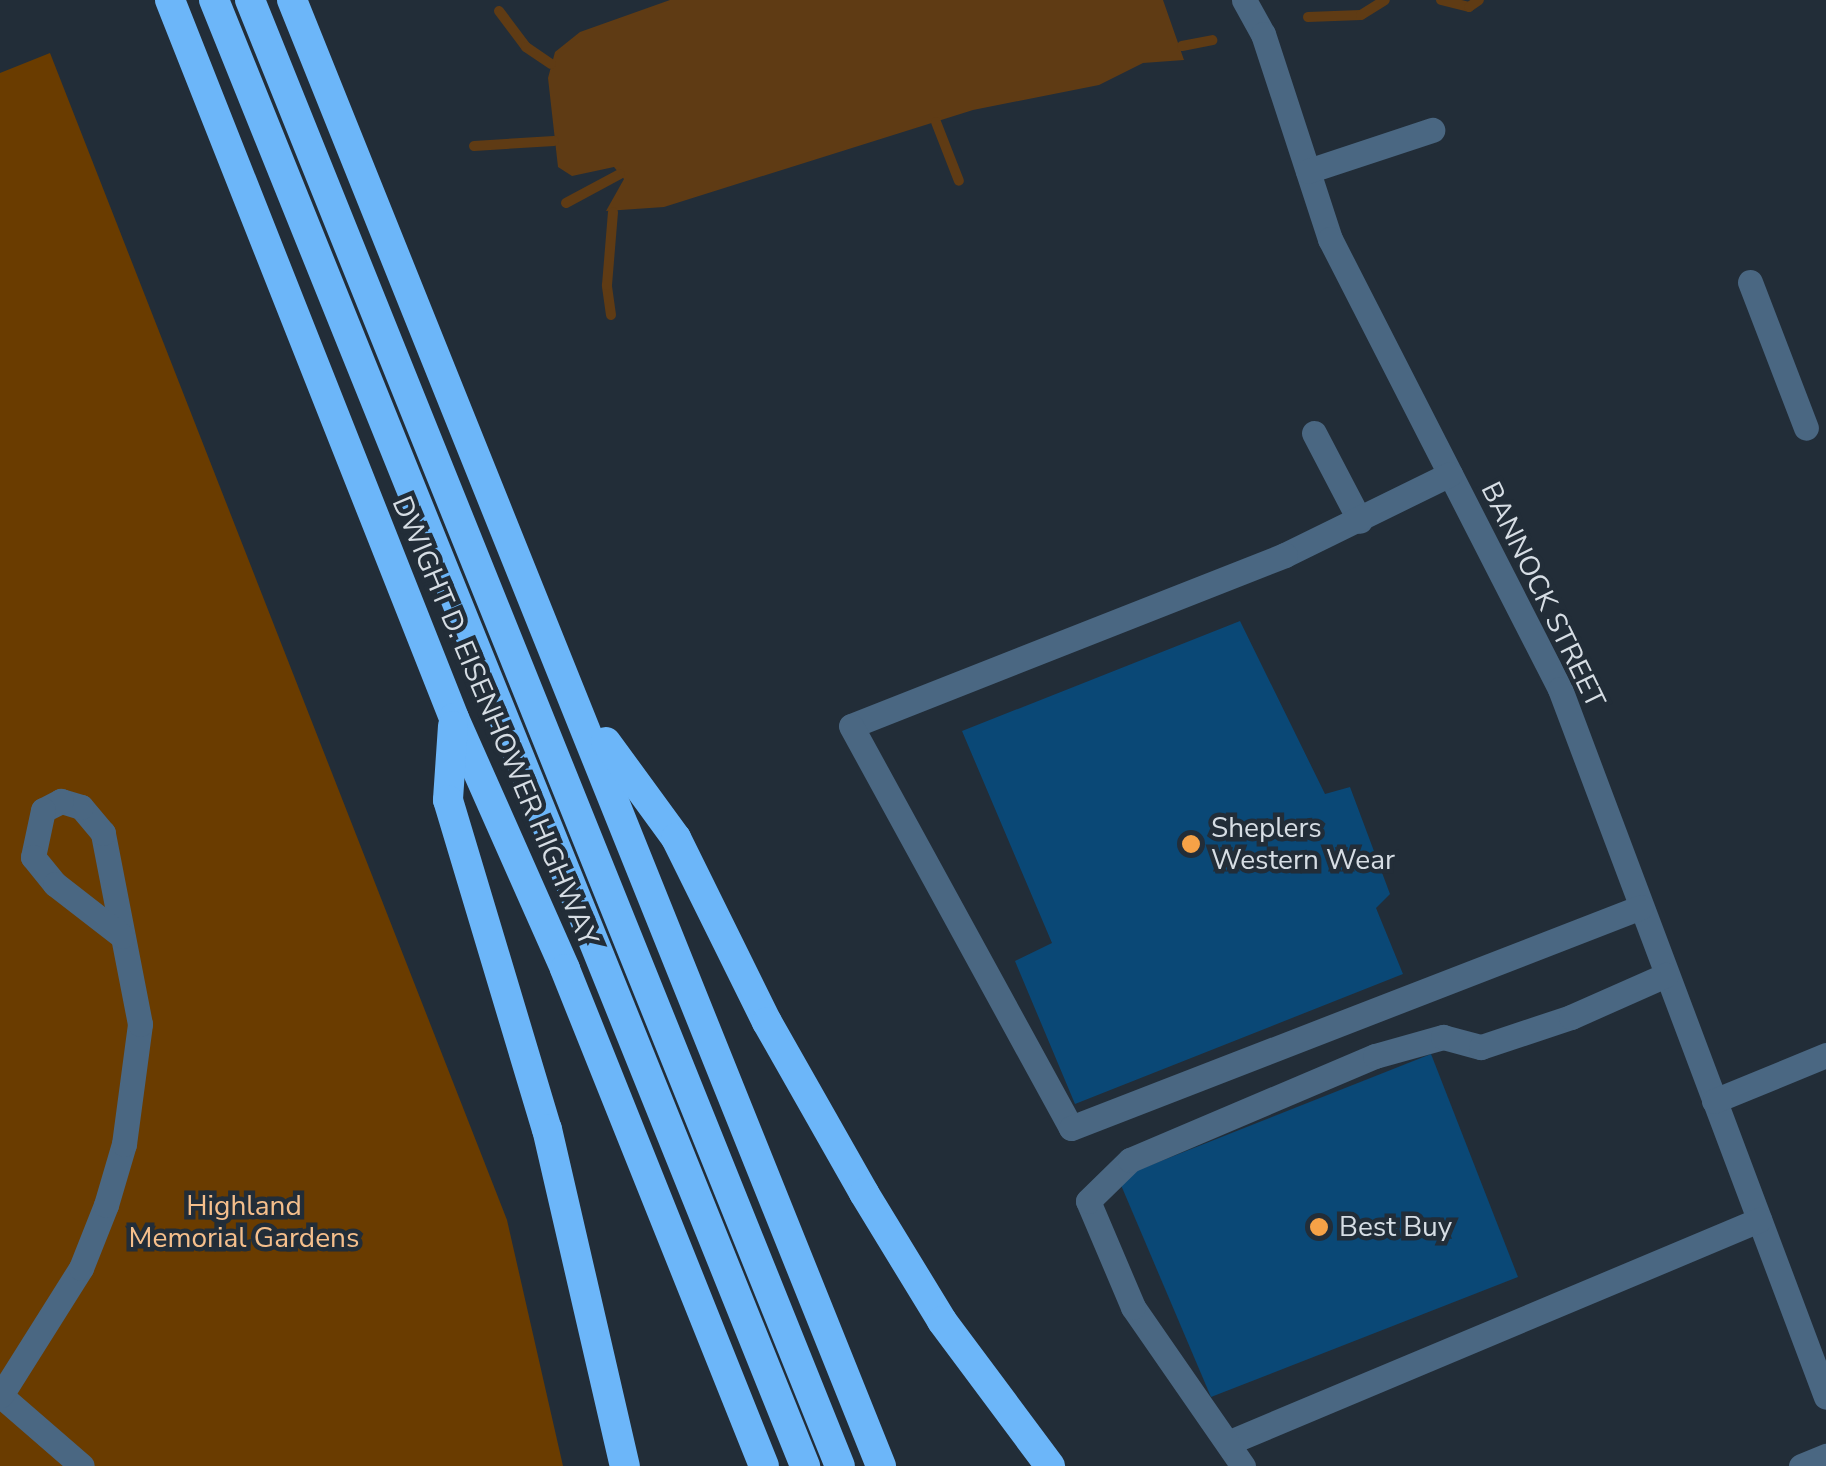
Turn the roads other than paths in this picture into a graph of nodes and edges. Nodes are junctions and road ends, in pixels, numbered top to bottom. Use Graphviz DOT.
graph roads {
  1 [pos="170,0"];
  2 [pos="214,0"];
  3 [pos="250,0"];
  4 [pos="292,0"];
  5 [pos="1244,0"];
  6 [pos="1432,130"];
  7 [pos="1308,171"];
  8 [pos="1750,282"];
  9 [pos="1806,428"];
  10 [pos="1314,433"];
  11 [pos="1450,474"];
  12 [pos="1360,521"];
  13 [pos="580,708"];
  14 [pos="454,718"];
  15 [pos="1641,907"];
  16 [pos="122,936"];
  17 [pos="1666,974"];
  18 [pos="1826,1055"];
  19 [pos="1714,1101"];
  20 [pos="1759,1220"];
  21 [pos="1816,1341"];
  22 [pos="0,1395"];
  23 [pos="1826,1397"];
  24 [pos="1230,1442"];
  25 [pos="1826,1456"];
  26 [pos="82,1466"];
  27 [pos="625,1466"];
  28 [pos="764,1466"];
  29 [pos="805,1466"];
  30 [pos="840,1466"];
  31 [pos="880,1466"];
  32 [pos="1050,1466"];
  33 [pos="1242,1466"];
  34 [pos="1801,1466"];
  1 -- 14 [label="highway, DWIGHT D. EISENHOWER HIGHWAY"];
  2 -- 29 [label="highway"];
  3 -- 30 [label="highway"];
  4 -- 13 [label="highway"];
  5 -- 7 [label="street, BANNOCK STREET"];
  6 -- 7 [label="street"];
  7 -- 11 [label="street, BANNOCK STREET"];
  8 -- 9 [label="street"];
  10 -- 12 [label="street"];
  11 -- 12 [label="street"];
  11 -- 15 [label="street, BANNOCK STREET"];
  12 -- 15 [label="street"];
  13 -- 31 [label="highway"];
  13 -- 32 [label="highway"];
  14 -- 27 [label="highway"];
  14 -- 28 [label="highway, DWIGHT D. EISENHOWER HIGHWAY"];
  15 -- 17 [label="street, BANNOCK STREET"];
  16 -- 16 [label="street"];
  16 -- 22 [label="street"];
  17 -- 19 [label="street, BANNOCK STREET"];
  17 -- 24 [label="street"];
  18 -- 19 [label="street"];
  19 -- 20 [label="street, BANNOCK STREET"];
  20 -- 21 [label="street, BANNOCK STREET"];
  20 -- 24 [label="street"];
  21 -- 23 [label="street, BANNOCK STREET"];
  22 -- 26 [label="street"];
  24 -- 33 [label="street"];
  25 -- 34 [label="street"];
}
